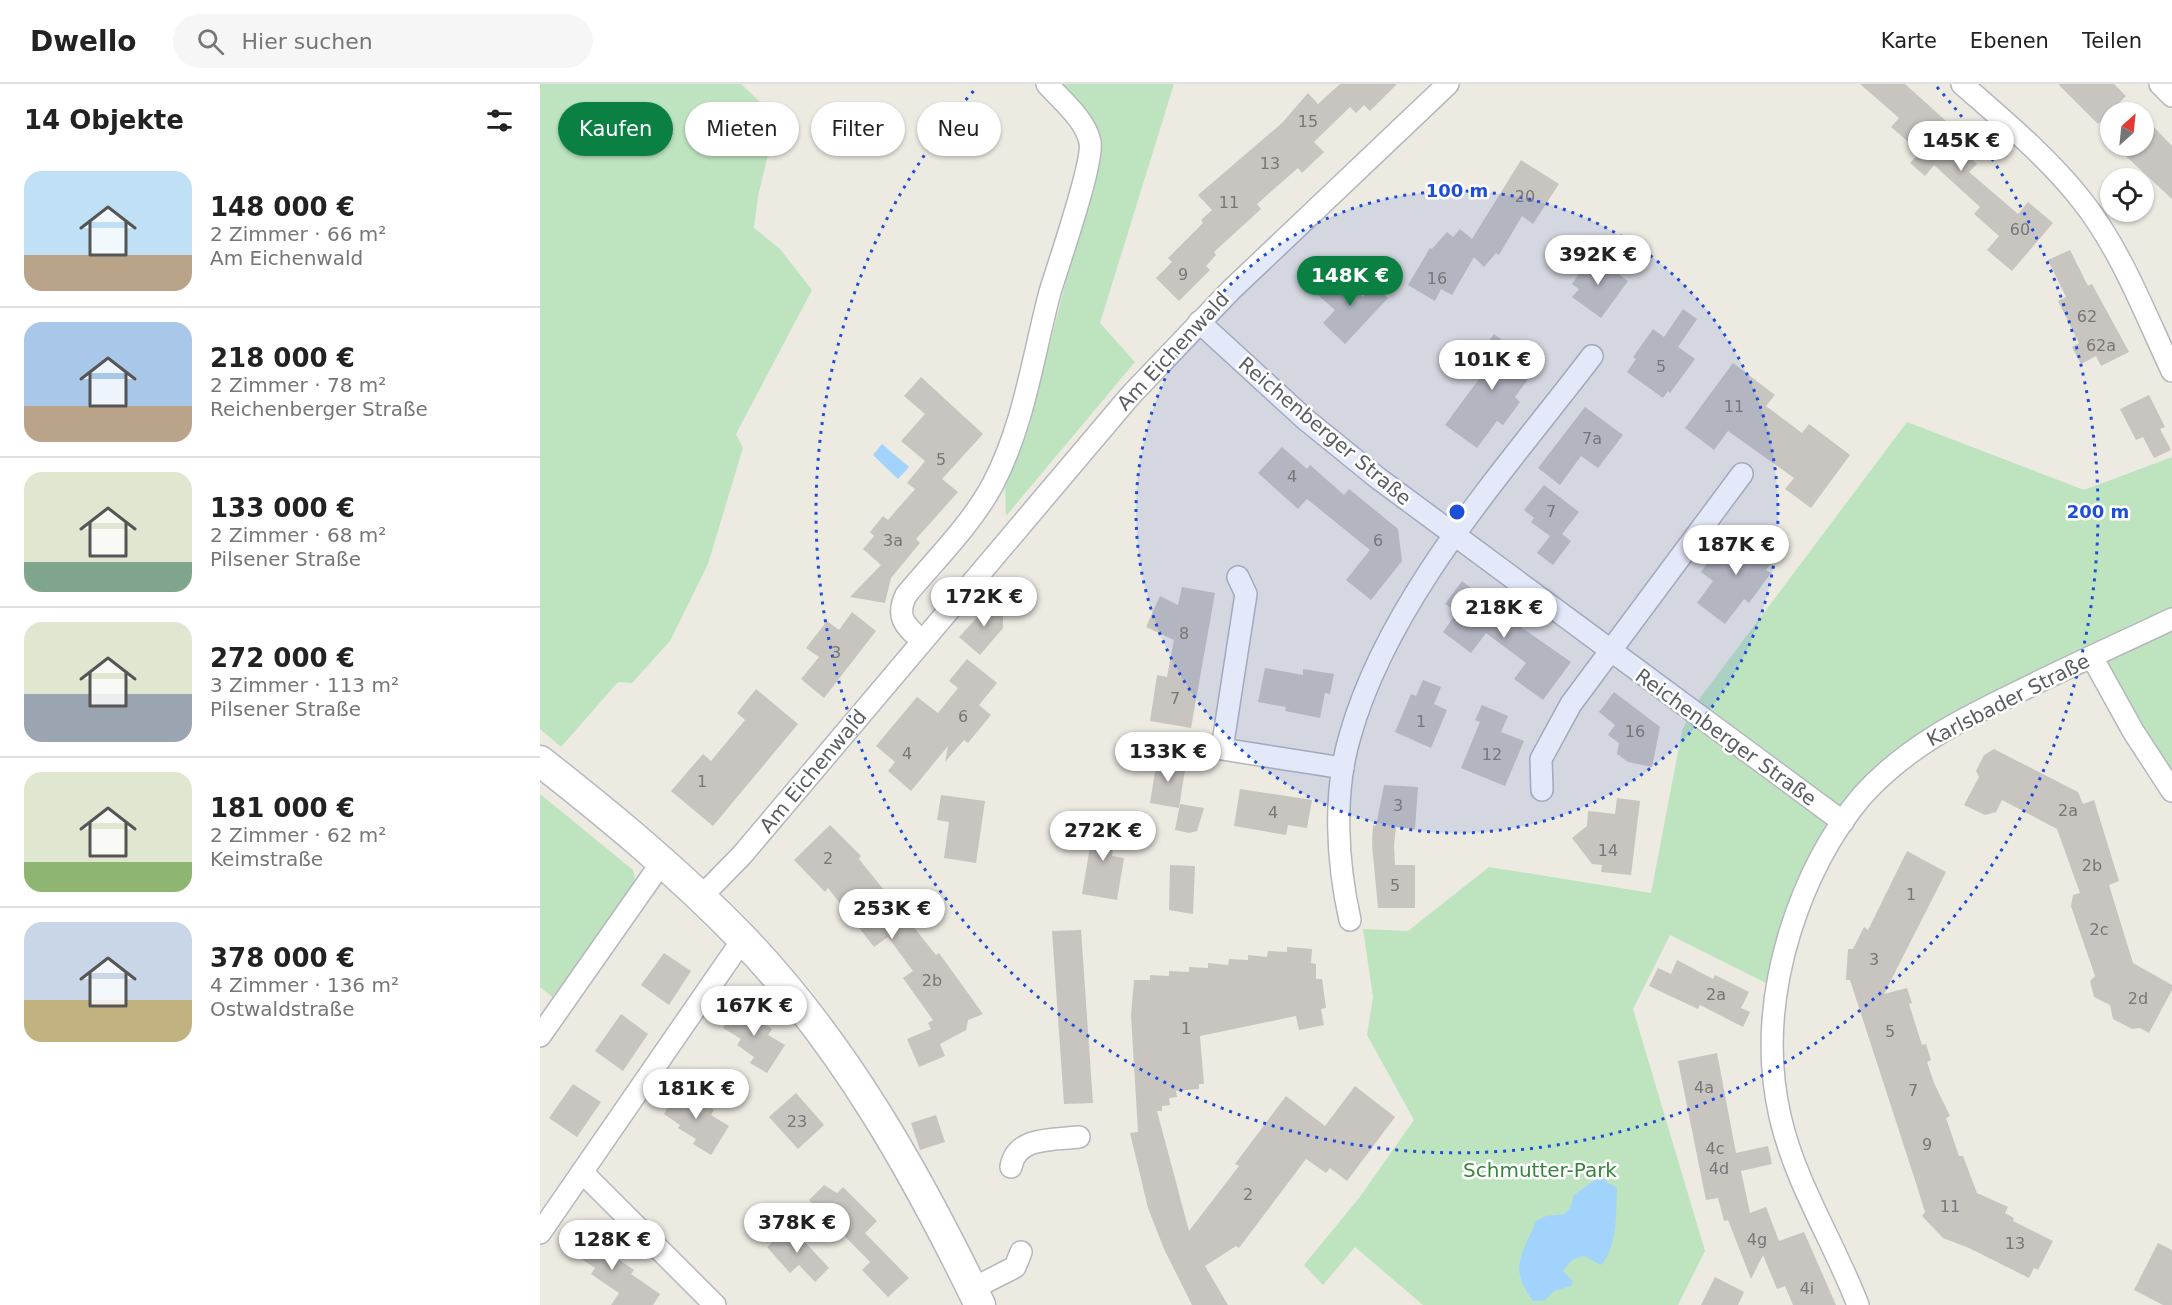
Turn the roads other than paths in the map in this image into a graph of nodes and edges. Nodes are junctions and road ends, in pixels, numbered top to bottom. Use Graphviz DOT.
graph roads {
  1 [pos="1047,84"];
  2 [pos="1448,84"];
  3 [pos="1962,84"];
  4 [pos="2160,84"];
  5 [pos="2172,96"];
  6 [pos="1199,322"];
  7 [pos="1592,356"];
  8 [pos="2172,372"];
  9 [pos="1742,474"];
  10 [pos="1454,537"];
  11 [pos="1238,578"];
  12 [pos="2172,619"];
  13 [pos="922,641"];
  14 [pos="1609,651"];
  15 [pos="2092,657"];
  16 [pos="540,761"];
  17 [pos="1343,768"];
  18 [pos="1542,790"];
  19 [pos="2172,791"];
  20 [pos="1843,822"];
  21 [pos="662,862"];
  22 [pos="700,897"];
  23 [pos="1350,920"];
  24 [pos="743,939"];
  25 [pos="540,1036"];
  26 [pos="1079,1137"];
  27 [pos="1011,1167"];
  28 [pos="582,1172"];
  29 [pos="540,1233"];
  30 [pos="1021,1252"];
  31 [pos="976,1297"];
  32 [pos="715,1305"];
  33 [pos="1858,1305"];
  1 -- 13 [label="street"];
  2 -- 6 [label="street, Am Eichenwald"];
  3 -- 8 [label="street"];
  4 -- 5 [label="street"];
  6 -- 10 [label="street, Reichenberger Straße"];
  6 -- 13 [label="street, Am Eichenwald"];
  7 -- 10 [label="street"];
  9 -- 14 [label="street"];
  10 -- 14 [label="street, Reichenberger Straße"];
  10 -- 17 [label="street"];
  11 -- 17 [label="street"];
  12 -- 15 [label="street, Karlsbader Straße"];
  13 -- 22 [label="street, Am Eichenwald"];
  14 -- 18 [label="street"];
  14 -- 20 [label="street, Reichenberger Straße"];
  15 -- 19 [label="street"];
  15 -- 20 [label="street, Karlsbader Straße"];
  16 -- 21 [label="street"];
  17 -- 23 [label="street"];
  20 -- 33 [label="street, Karlsbader Straße"];
  21 -- 22 [label="street"];
  21 -- 25 [label="street"];
  22 -- 24 [label="street"];
  24 -- 28 [label="street"];
  24 -- 31 [label="street"];
  26 -- 27 [label="street"];
  28 -- 29 [label="street"];
  28 -- 32 [label="street"];
  30 -- 31 [label="street"];
}
